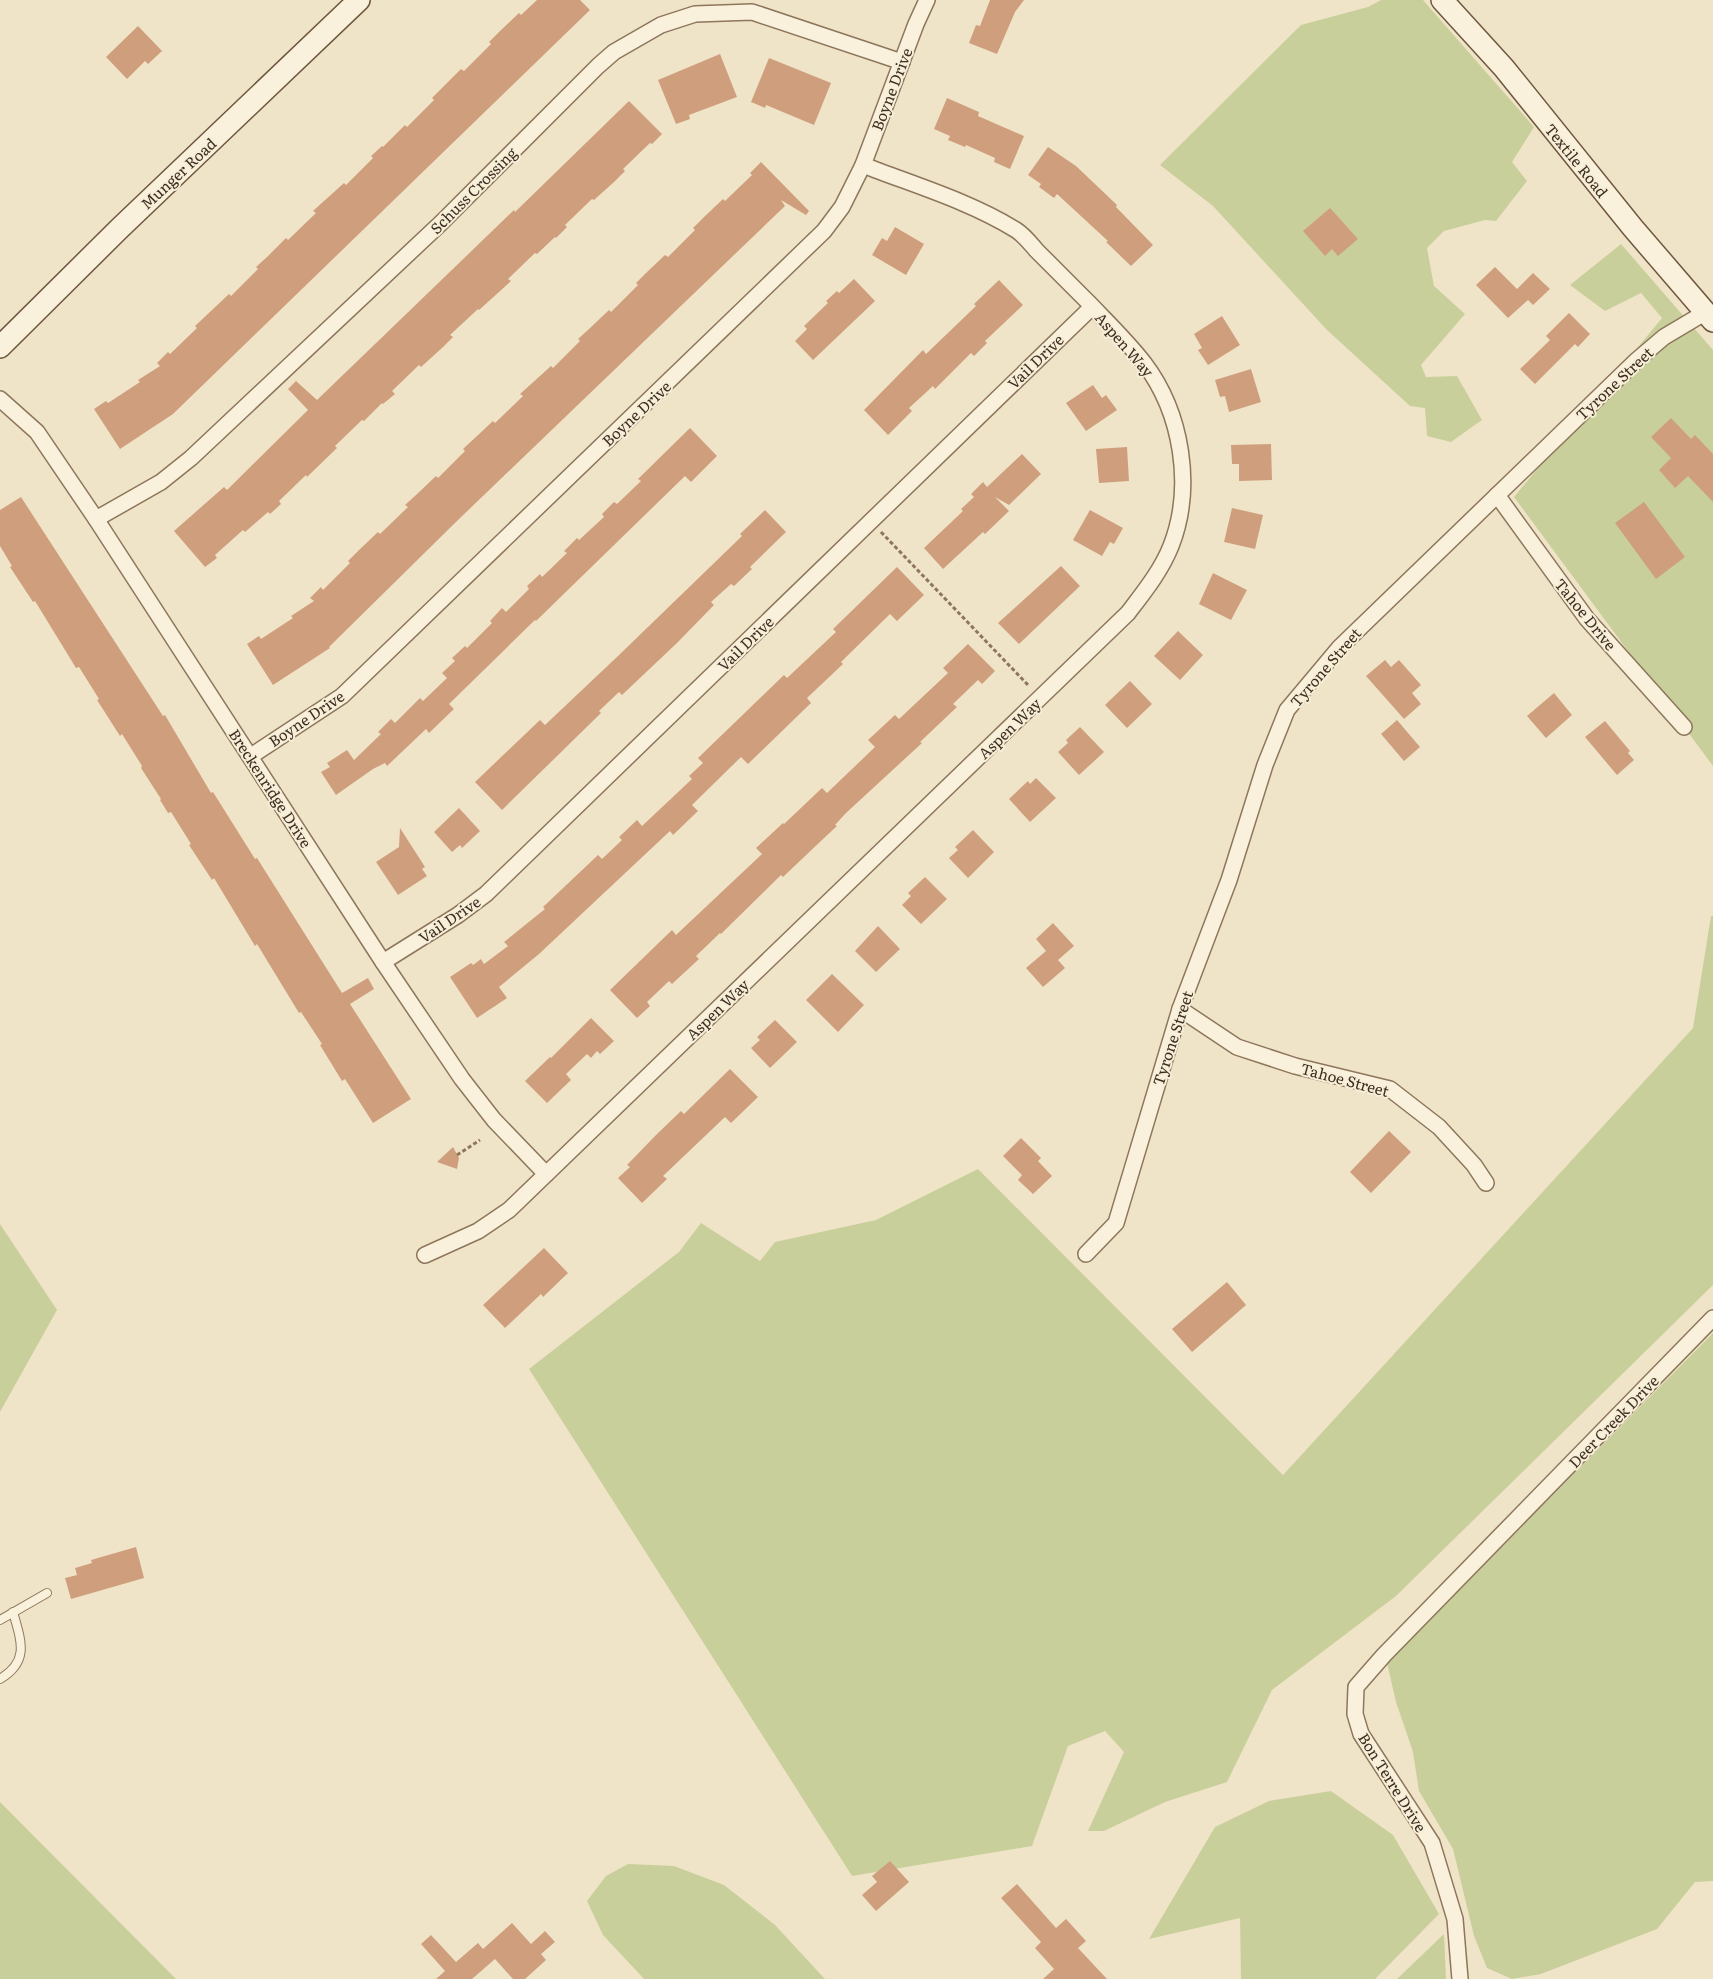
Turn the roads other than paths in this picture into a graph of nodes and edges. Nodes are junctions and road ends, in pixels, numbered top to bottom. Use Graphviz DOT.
graph roads {
  1 [pos="359,0"];
  2 [pos="927,0"];
  3 [pos="1442,0"];
  4 [pos="902,62"];
  5 [pos="863,165"];
  6 [pos="1092,306"];
  7 [pos="1711,313"];
  8 [pos="0,347"];
  9 [pos="0,399"];
  10 [pos="1497,495"];
  11 [pos="96,519"];
  12 [pos="1684,727"];
  13 [pos="251,756"];
  14 [pos="384,962"];
  15 [pos="1180,1009"];
  16 [pos="546,1174"];
  17 [pos="1486,1183"];
  18 [pos="425,1254"];
  19 [pos="1086,1254"];
  20 [pos="1713,1318"];
  21 [pos="1514,1524"];
  22 [pos="47,1593"];
  23 [pos="13,1612"];
  24 [pos="0,1620"];
  25 [pos="0,1679"];
  26 [pos="1460,1979"];
  1 -- 8 [label="street, Munger Road"];
  2 -- 4 [label="street, Boyne Drive"];
  3 -- 7 [label="street, Textile Road"];
  4 -- 5 [label="street, Boyne Drive"];
  4 -- 11 [label="street, Schuss Crossing"];
  5 -- 6 [label="street, Aspen Way"];
  5 -- 13 [label="street, Boyne Drive"];
  6 -- 14 [label="street, Vail Drive"];
  6 -- 16 [label="street, Aspen Way"];
  7 -- 10 [label="street, Tyrone Street"];
  9 -- 11 [label="street, Breckenridge Drive"];
  10 -- 12 [label="street, Tahoe Drive"];
  10 -- 15 [label="street, Tyrone Street"];
  11 -- 13 [label="street, Breckenridge Drive"];
  13 -- 14 [label="street, Breckenridge Drive"];
  14 -- 16 [label="street, Breckenridge Drive"];
  15 -- 17 [label="street, Tahoe Street"];
  15 -- 19 [label="street, Tyrone Street"];
  16 -- 18 [label="street, Aspen Way"];
  20 -- 21 [label="street, Deer Creek Drive"];
  21 -- 26 [label="street, Bon Terre Drive"];
  22 -- 23 [label="lane"];
  23 -- 24 [label="lane"];
  23 -- 25 [label="lane"];
}
